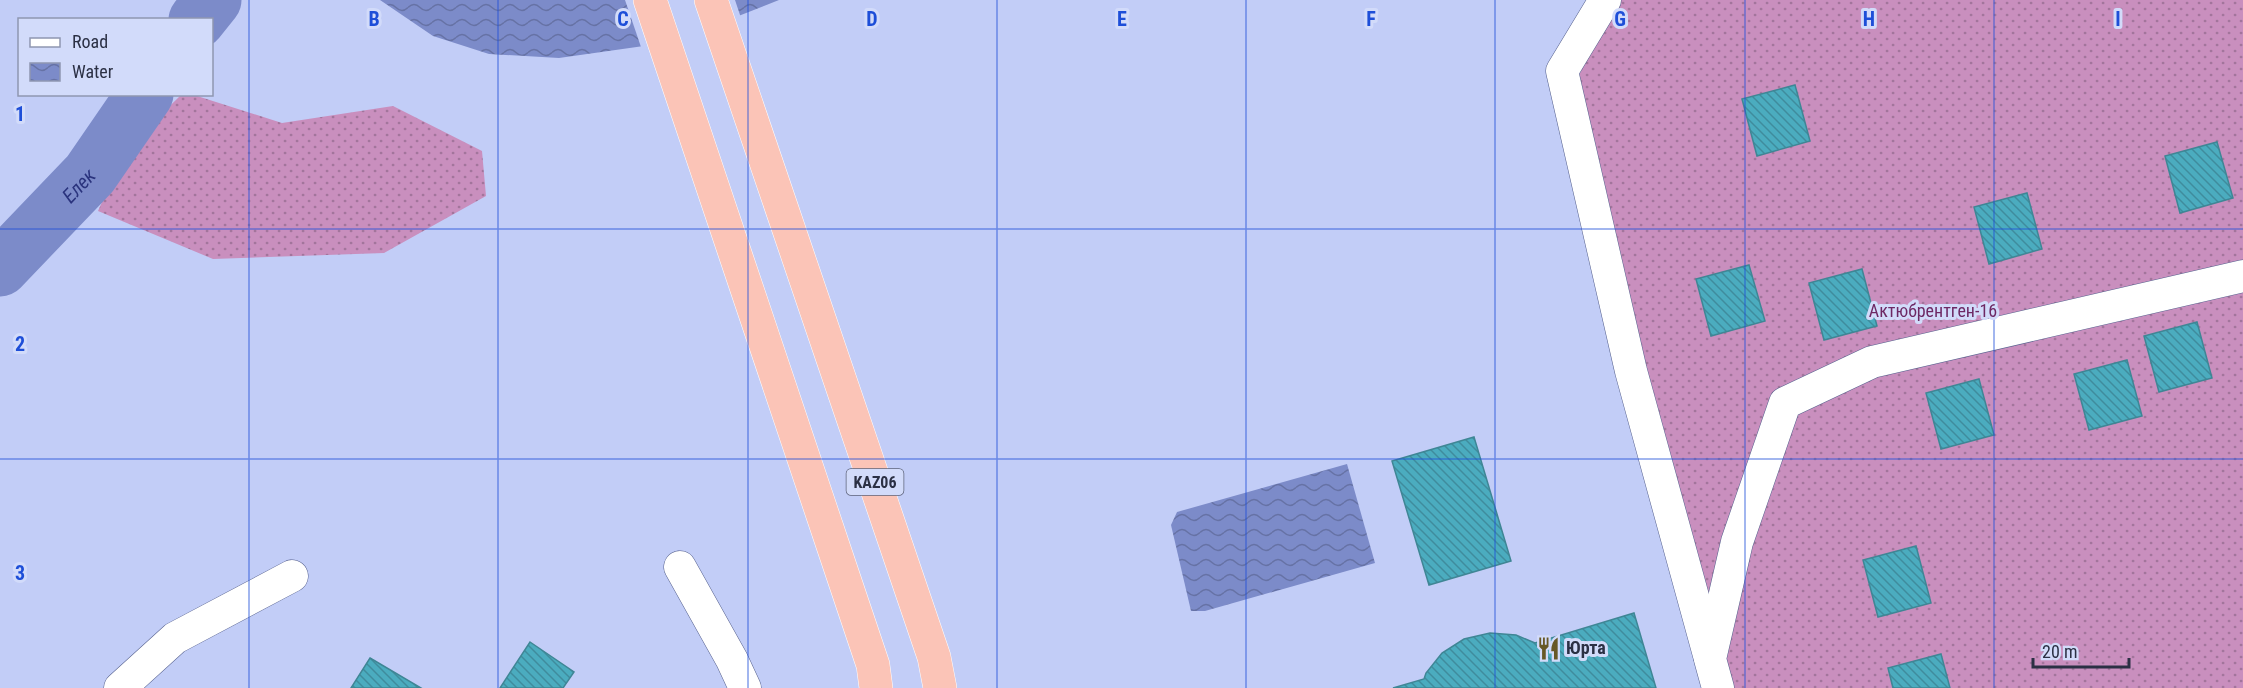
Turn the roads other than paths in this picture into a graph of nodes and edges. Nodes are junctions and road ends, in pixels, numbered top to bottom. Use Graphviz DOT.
graph roads {
  1 [pos="650,0"];
  2 [pos="711,0"];
  3 [pos="1605,0"];
  4 [pos="2243,276"];
  5 [pos="680,567"];
  6 [pos="292,576"];
  7 [pos="1714,674"];
  8 [pos="878,680"];
  9 [pos="120,688"];
  10 [pos="745,688"];
  11 [pos="940,688"];
  1 -- 8 [label="highway"];
  2 -- 11 [label="highway, KАZ06"];
  3 -- 7 [label="lane"];
  4 -- 7 [label="lane"];
  5 -- 10 [label="lane"];
  6 -- 9 [label="lane"];
}
